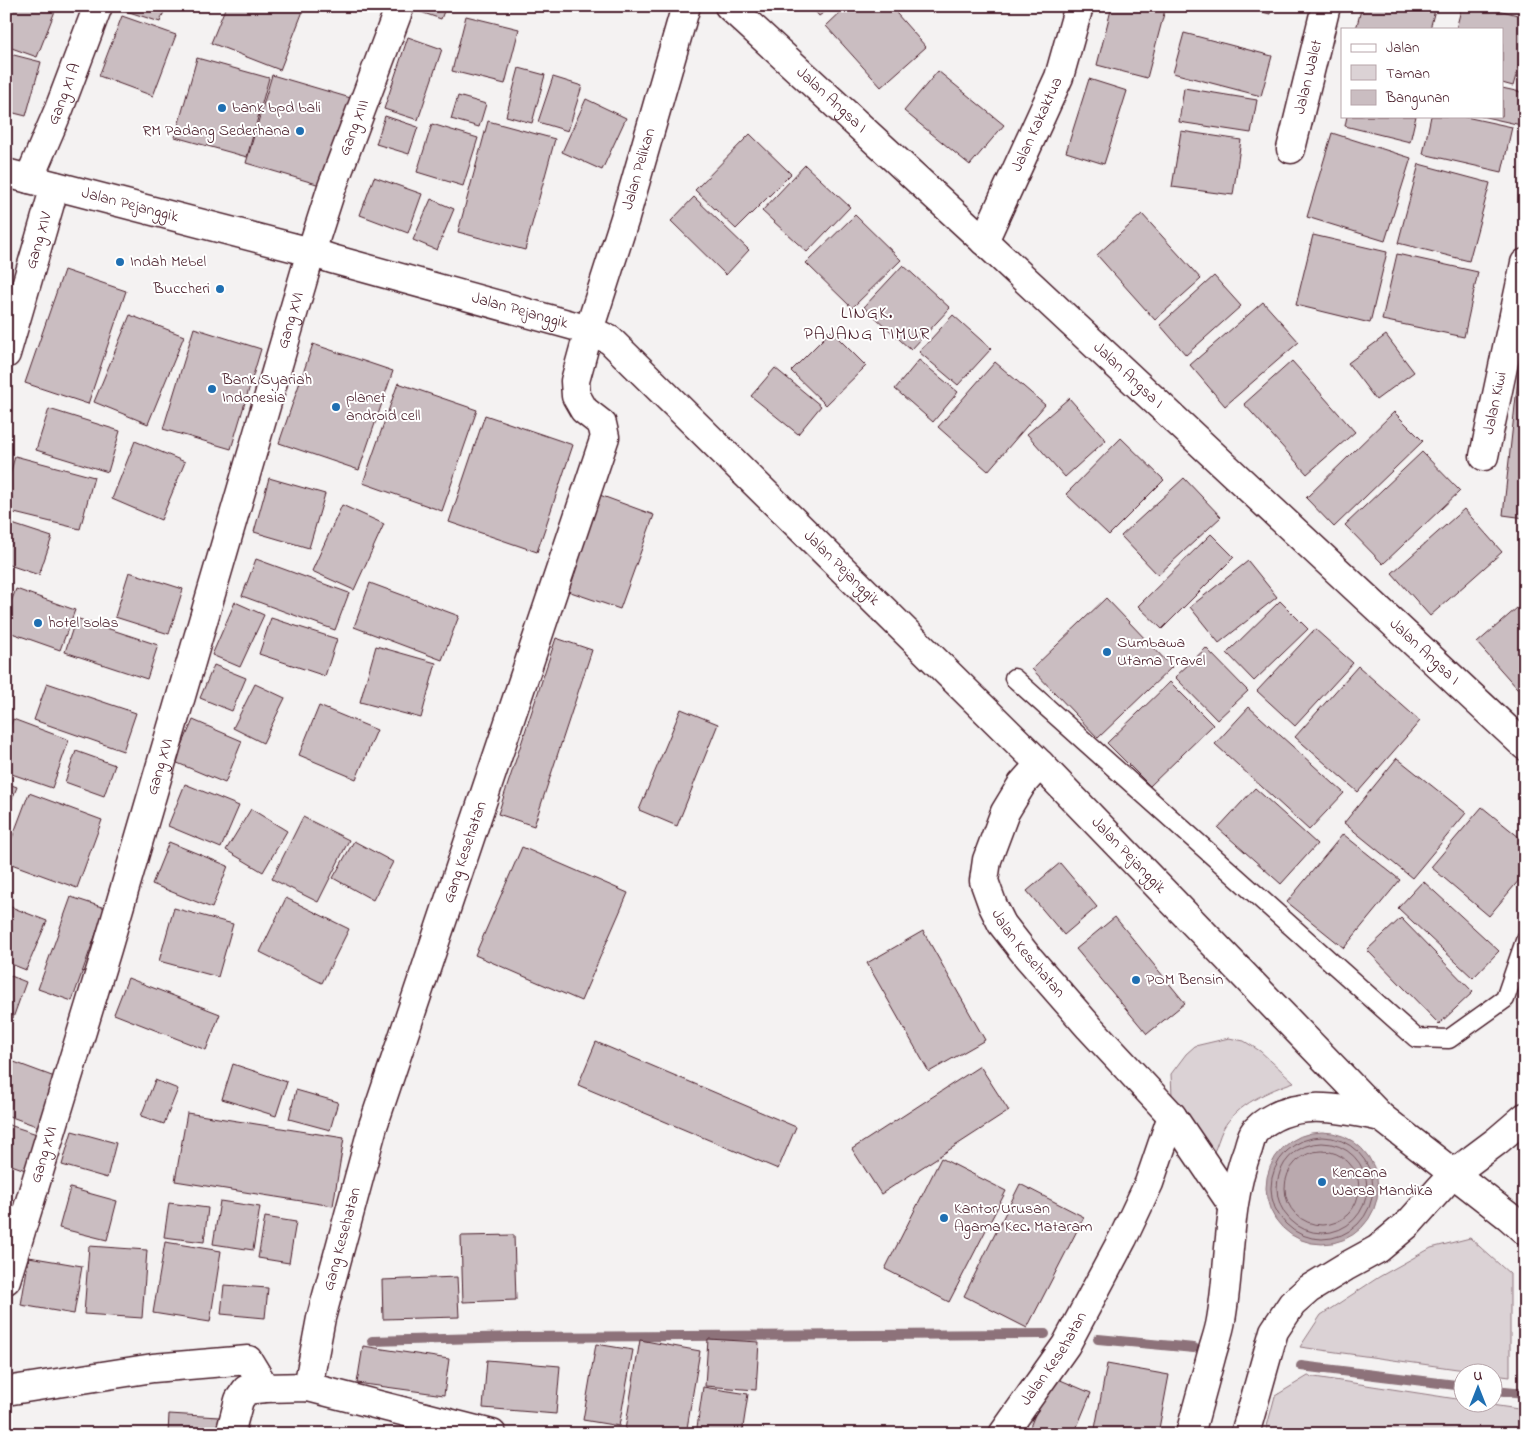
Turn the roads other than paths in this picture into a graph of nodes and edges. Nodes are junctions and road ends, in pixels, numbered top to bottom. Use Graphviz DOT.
graph roads {
  1 [pos="98,6"];
  2 [pos="400,6"];
  3 [pos="686,6"];
  4 [pos="729,6"];
  5 [pos="1079,6"];
  6 [pos="1326,6"];
  7 [pos="1290,148"];
  8 [pos="17,176"];
  9 [pos="56,186"];
  10 [pos="984,241"];
  11 [pos="311,252"];
  12 [pos="1525,263"];
  13 [pos="589,330"];
  14 [pos="6,354"];
  15 [pos="1484,456"];
  16 [pos="1014,678"];
  17 [pos="1525,746"];
  18 [pos="1040,764"];
  19 [pos="1525,941"];
  20 [pos="1172,1116"];
  21 [pos="1525,1117"];
  22 [pos="1381,1118"];
  23 [pos="1453,1174"];
  24 [pos="1232,1206"];
  25 [pos="1525,1231"];
  26 [pos="6,1280"];
  27 [pos="308,1387"];
  28 [pos="265,1388"];
  29 [pos="6,1391"];
  30 [pos="230,1434"];
  31 [pos="492,1434"];
  32 [pos="1002,1434"];
  33 [pos="1190,1434"];
  34 [pos="1245,1434"];
  1 -- 8 [label="street, Gang XI A"];
  2 -- 11 [label="street, Gang XIII"];
  3 -- 13 [label="street, Jalan Pelikan"];
  4 -- 10 [label="street, Jalan Angsa I"];
  5 -- 10 [label="street, Jalan Kakaktua"];
  6 -- 7 [label="street, Jalan Walet"];
  8 -- 9 [label="street, Jalan Pejanggik"];
  9 -- 11 [label="street, Jalan Pejanggik"];
  9 -- 14 [label="street, Gang XIV"];
  10 -- 17 [label="street, Jalan Angsa I"];
  11 -- 13 [label="street, Jalan Pejanggik"];
  11 -- 26 [label="street, Gang XVI"];
  12 -- 15 [label="street, Jalan Kiwi"];
  13 -- 18 [label="street, Jalan Pejanggik"];
  13 -- 27 [label="street, Gang Kesehatan"];
  16 -- 19 [label="lane"];
  18 -- 20 [label="street, Jalan Kesehatan"];
  18 -- 22 [label="street, Jalan Pejanggik"];
  20 -- 24 [label="street, Jalan Kesehatan"];
  20 -- 32 [label="street, Jalan Kesehatan"];
  21 -- 23 [label="street"];
  22 -- 23 [label="street, Jalan Pejanggik"];
  22 -- 24 [label="street"];
  23 -- 25 [label="street, Jalan Pejanggik"];
  23 -- 34 [label="street"];
  24 -- 33 [label="street"];
  27 -- 28 [label="street"];
  27 -- 31 [label="street"];
  28 -- 29 [label="street"];
  28 -- 30 [label="street"];
}
